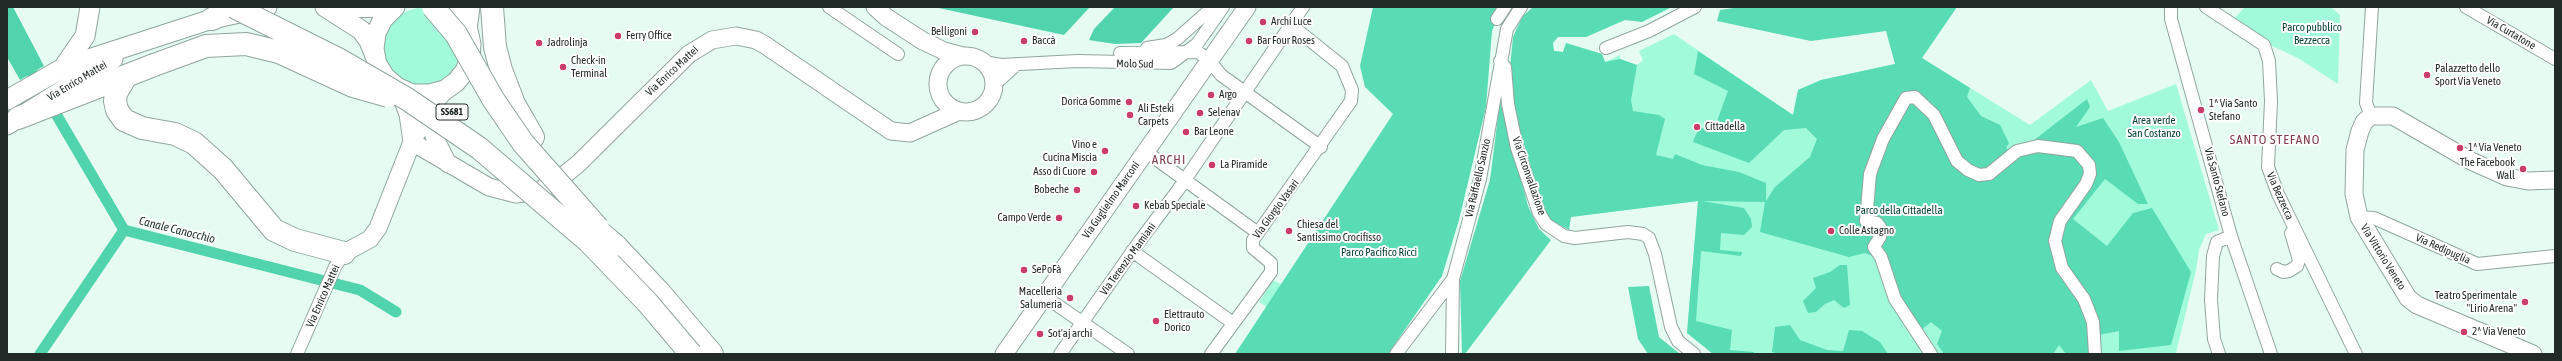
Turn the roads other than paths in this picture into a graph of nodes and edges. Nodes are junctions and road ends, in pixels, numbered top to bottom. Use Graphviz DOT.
graph roads {
  1 [pos="90,7"];
  2 [pos="234,7"];
  3 [pos="238,7"];
  4 [pos="268,7"];
  5 [pos="325,7"];
  6 [pos="340,7"];
  7 [pos="433,7"];
  8 [pos="450,7"];
  9 [pos="471,7"];
  10 [pos="492,7"];
  11 [pos="829,7"];
  12 [pos="875,7"];
  13 [pos="1213,7"];
  14 [pos="1223,7"];
  15 [pos="1247,7"];
  16 [pos="1303,7"];
  17 [pos="1498,7"];
  18 [pos="1505,7"];
  19 [pos="1521,7"];
  20 [pos="1695,7"];
  21 [pos="2171,7"];
  22 [pos="2206,7"];
  23 [pos="2372,7"];
  24 [pos="2466,7"];
  25 [pos="394,8"];
  26 [pos="212,19"];
  27 [pos="1291,25"];
  28 [pos="468,30"];
  29 [pos="923,41"];
  30 [pos="1606,48"];
  31 [pos="1189,52"];
  32 [pos="1120,53"];
  33 [pos="898,54"];
  34 [pos="963,56"];
  35 [pos="2555,59"];
  36 [pos="1209,60"];
  37 [pos="1500,61"];
  38 [pos="984,62"];
  39 [pos="1078,62"];
  40 [pos="377,64"];
  41 [pos="1017,64"];
  42 [pos="940,72"];
  43 [pos="125,78"];
  44 [pos="70,83"];
  45 [pos="995,84"];
  46 [pos="445,90"];
  47 [pos="1245,91"];
  48 [pos="939,92"];
  49 [pos="402,93"];
  50 [pos="11,106"];
  51 [pos="2369,109"];
  52 [pos="428,112"];
  53 [pos="959,112"];
  54 [pos="922,128"];
  55 [pos="412,142"];
  56 [pos="1321,147"];
  57 [pos="1145,151"];
  58 [pos="448,164"];
  59 [pos="1185,180"];
  60 [pos="2555,180"];
  61 [pos="2359,217"];
  62 [pos="2294,226"];
  63 [pos="1258,233"];
  64 [pos="2231,236"];
  65 [pos="615,245"];
  66 [pos="1132,251"];
  67 [pos="2555,256"];
  68 [pos="339,260"];
  69 [pos="2277,269"];
  70 [pos="1452,279"];
  71 [pos="1044,296"];
  72 [pos="1082,322"];
  73 [pos="1233,323"];
  74 [pos="297,354"];
  75 [pos="691,354"];
  76 [pos="712,354"];
  77 [pos="1004,354"];
  78 [pos="1060,354"];
  79 [pos="1128,354"];
  80 [pos="1211,354"];
  81 [pos="1396,354"];
  82 [pos="1452,354"];
  83 [pos="1694,354"];
  84 [pos="1931,354"];
  85 [pos="2095,354"];
  86 [pos="2219,354"];
  87 [pos="2271,354"];
  88 [pos="2356,354"];
  89 [pos="2533,354"];
  1 -- 44 [label="main road"];
  2 -- 49 [label="highway, Via Enrico Mattei / SS681, bridge"];
  3 -- 26 [label="highway"];
  4 -- 26 [label="main road, Via Enrico Mattei"];
  4 -- 65 [label="highway, Via Enrico Mattei / SS681, bridge"];
  5 -- 40 [label="main road, Via Enrico Mattei"];
  6 -- 25 [label="main road, Via Enrico Mattei"];
  7 -- 65 [label="highway, bridge"];
  8 -- 28 [label="main road, Via Enrico Mattei"];
  9 -- 28 [label="street"];
  10 -- 65 [label="highway, bridge"];
  11 -- 33 [label="street"];
  12 -- 29 [label="street, Molo Sud"];
  13 -- 32 [label="street, Molo Sud"];
  14 -- 31 [label="street, Molo Sud"];
  15 -- 36 [label="street, Via Guglielmo Marconi"];
  16 -- 27 [label="street, Via Terenzio Mamiani"];
  17 -- 18 [label="street"];
  19 -- 37 [label="street, Via Raffaello Sanzio"];
  20 -- 30 [label="street"];
  21 -- 64 [label="street, Via Santo Stefano"];
  22 -- 62 [label="street, Via Bezzecca"];
  23 -- 51 [label="street"];
  24 -- 35 [label="street, Via Curtatone"];
  25 -- 40 [label="main road, Via Enrico Mattei"];
  26 -- 44 [label="main road, Via Enrico Mattei"];
  27 -- 47 [label="street, Via Terenzio Mamiani"];
  27 -- 56 [label="street, Via Giorgio Vasari"];
  28 -- 46 [label="main road, Via Enrico Mattei"];
  29 -- 34 [label="street, Molo Sud"];
  29 -- 42 [label="street, Molo Sud"];
  31 -- 32 [label="street, Molo Sud"];
  31 -- 36 [label="street, Molo Sud"];
  31 -- 39 [label="street, Molo Sud"];
  32 -- 39 [label="street, Molo Sud"];
  34 -- 38 [label="street, Molo Sud"];
  34 -- 42 [label="street"];
  36 -- 47 [label="street"];
  36 -- 57 [label="street, Via Guglielmo Marconi"];
  37 -- 70 [label="street, Via Raffaello Sanzio"];
  37 -- 83 [label="street, Via Circonvallazione"];
  38 -- 41 [label="street, Molo Sud"];
  38 -- 45 [label="street"];
  39 -- 41 [label="street, Molo Sud"];
  40 -- 49 [label="main road, Via Enrico Mattei"];
  41 -- 45 [label="street"];
  42 -- 48 [label="street, Molo Sud"];
  43 -- 44 [label="highway"];
  43 -- 49 [label="highway, bridge"];
  43 -- 68 [label="highway"];
  44 -- 50 [label="highway"];
  44 -- 50 [label="main road, Via Enrico Mattei"];
  45 -- 53 [label="street"];
  46 -- 49 [label="main road, Via Enrico Mattei"];
  46 -- 52 [label="street, Via Enrico Mattei"];
  47 -- 56 [label="street"];
  47 -- 59 [label="street, Via Terenzio Mamiani"];
  48 -- 53 [label="street"];
  48 -- 54 [label="street"];
  49 -- 55 [label="street, Via Enrico Mattei"];
  49 -- 75 [label="highway, Via Enrico Mattei / SS681, bridge"];
  51 -- 60 [label="street"];
  51 -- 61 [label="street, Via Vittorio Veneto"];
  52 -- 55 [label="street, Via Enrico Mattei"];
  52 -- 58 [label="street"];
  53 -- 54 [label="street, Via Enrico Mattei"];
  54 -- 58 [label="street, Via Enrico Mattei"];
  55 -- 58 [label="street, Via Enrico Mattei"];
  55 -- 68 [label="street, Via Enrico Mattei"];
  56 -- 63 [label="street, Via Giorgio Vasari"];
  57 -- 59 [label="street"];
  57 -- 71 [label="street, Via Guglielmo Marconi"];
  59 -- 63 [label="street"];
  59 -- 66 [label="street, Via Terenzio Mamiani"];
  61 -- 67 [label="street, Via Redipuglia"];
  61 -- 89 [label="street, Via Vittorio Veneto"];
  62 -- 69 [label="street"];
  62 -- 88 [label="street, Via Bezzecca"];
  63 -- 73 [label="street, Via Giorgio Vasari"];
  64 -- 86 [label="street"];
  64 -- 87 [label="street, Via Santo Stefano"];
  65 -- 76 [label="highway, Via Enrico Mattei / SS681"];
  66 -- 72 [label="street, Via Terenzio Mamiani"];
  66 -- 73 [label="street"];
  68 -- 74 [label="street, Via Enrico Mattei"];
  70 -- 81 [label="street"];
  70 -- 82 [label="street, Via Raffaello Sanzio"];
  71 -- 72 [label="street"];
  71 -- 77 [label="street, Via Guglielmo Marconi"];
  72 -- 78 [label="street, Via Terenzio Mamiani"];
  72 -- 79 [label="street"];
  73 -- 80 [label="street"];
  84 -- 85 [label="street"];
}
